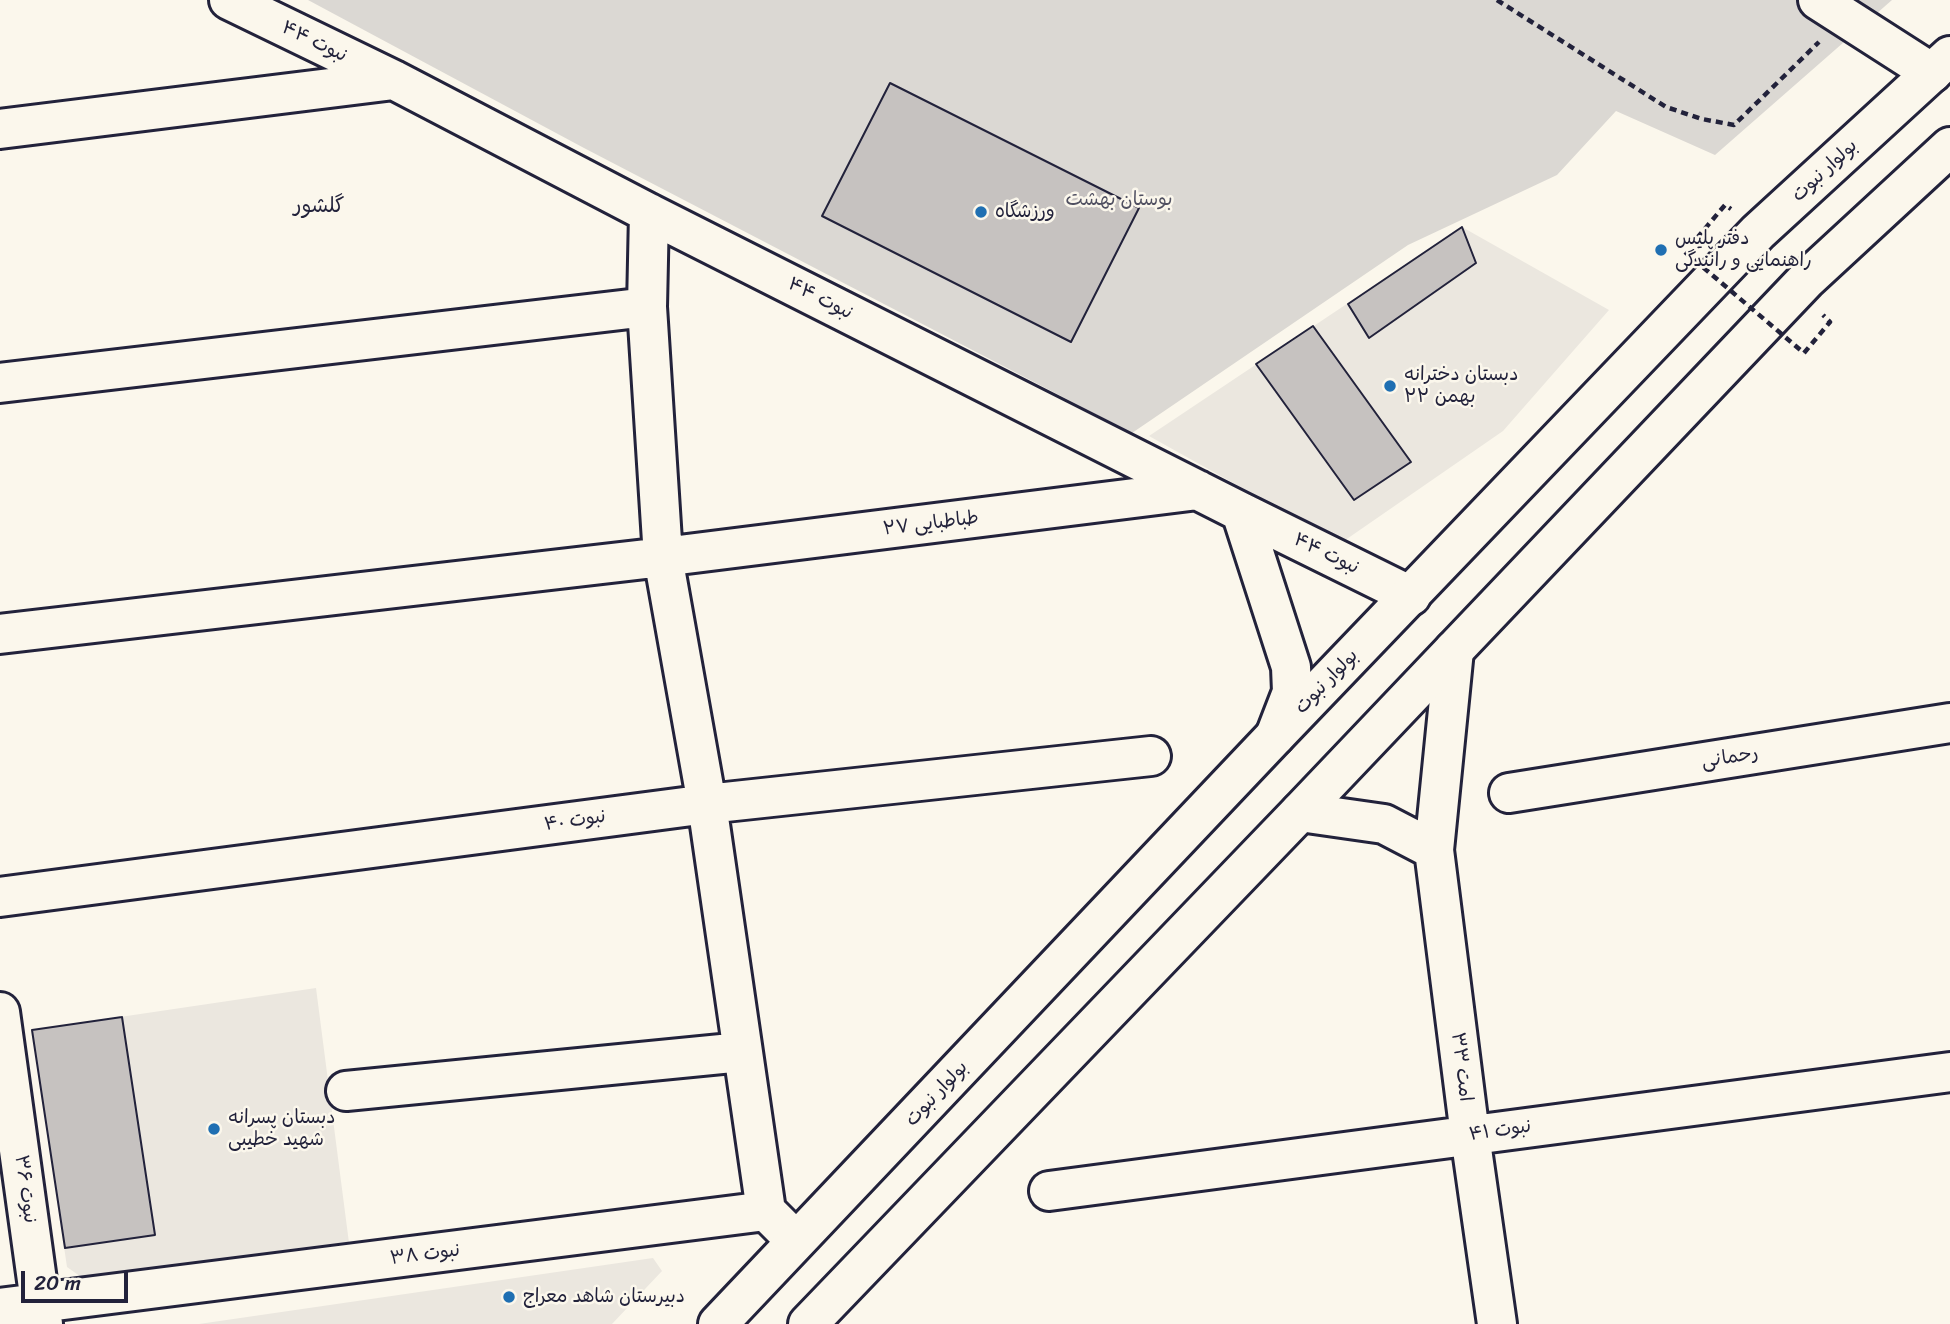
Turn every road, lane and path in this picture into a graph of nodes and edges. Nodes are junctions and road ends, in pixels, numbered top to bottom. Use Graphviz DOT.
graph roads {
  1 [pos="229,0"];
  2 [pos="1497,0"];
  3 [pos="1831,8"];
  4 [pos="1941,64"];
  5 [pos="394,80"];
  6 [pos="0,129"];
  7 [pos="1950,147"];
  8 [pos="1725,205"];
  9 [pos="649,213"];
  10 [pos="647,307"];
  11 [pos="1830,322"];
  12 [pos="0,383"];
  13 [pos="1198,490"];
  14 [pos="1241,512"];
  15 [pos="663,557"];
  16 [pos="1411,596"];
  17 [pos="0,634"];
  18 [pos="1454,650"];
  19 [pos="1950,723"];
  20 [pos="1275,736"];
  21 [pos="1151,756"];
  22 [pos="1509,793"];
  23 [pos="707,804"];
  24 [pos="1300,812"];
  25 [pos="1434,850"];
  26 [pos="0,897"];
  27 [pos="0,1012"];
  28 [pos="742,1052"];
  29 [pos="1950,1072"];
  30 [pos="346,1091"];
  31 [pos="1470,1135"];
  32 [pos="1049,1191"];
  33 [pos="766,1211"];
  34 [pos="797,1242"];
  35 [pos="0,1308"];
  36 [pos="42,1314"];
  37 [pos="718,1324"];
  38 [pos="808,1324"];
  39 [pos="1497,1324"];
  1 -- 5 [label="street, نبوت ۴۴"];
  2 -- 3 [label="path"];
  3 -- 4 [label="street"];
  4 -- 16 [label="street, بولوار نبوت"];
  5 -- 6 [label="street"];
  5 -- 9 [label="street, نبوت ۴۴"];
  7 -- 18 [label="street"];
  8 -- 11 [label="path, bridge"];
  9 -- 10 [label="street"];
  9 -- 13 [label="street, نبوت ۴۴"];
  10 -- 12 [label="street"];
  10 -- 15 [label="street"];
  13 -- 14 [label="street, نبوت ۴۴"];
  13 -- 15 [label="street, طباطبایی ۲۷"];
  14 -- 16 [label="street, نبوت ۴۴"];
  14 -- 20 [label="street"];
  15 -- 17 [label="street, طباطبایی ۲۷"];
  15 -- 23 [label="street"];
  16 -- 20 [label="street, بولوار نبوت"];
  18 -- 24 [label="street"];
  18 -- 25 [label="street, امت ۳۳"];
  19 -- 22 [label="street, رحمانی"];
  20 -- 34 [label="street, بولوار نبوت"];
  21 -- 23 [label="street, نبوت ۴۰"];
  23 -- 26 [label="street, نبوت ۴۰"];
  23 -- 28 [label="street"];
  24 -- 25 [label="street"];
  24 -- 38 [label="street"];
  25 -- 31 [label="street, امت ۳۳"];
  27 -- 36 [label="street, نبوت ۳۶"];
  28 -- 30 [label="street"];
  28 -- 33 [label="street"];
  29 -- 31 [label="street, نبوت ۴۱"];
  31 -- 32 [label="street, نبوت ۴۱"];
  31 -- 39 [label="street, امت ۳۳"];
  33 -- 34 [label="street"];
  33 -- 36 [label="street, نبوت ۳۸"];
  34 -- 37 [label="street, بولوار نبوت"];
  35 -- 36 [label="street, نبوت ۳۸"];
}
